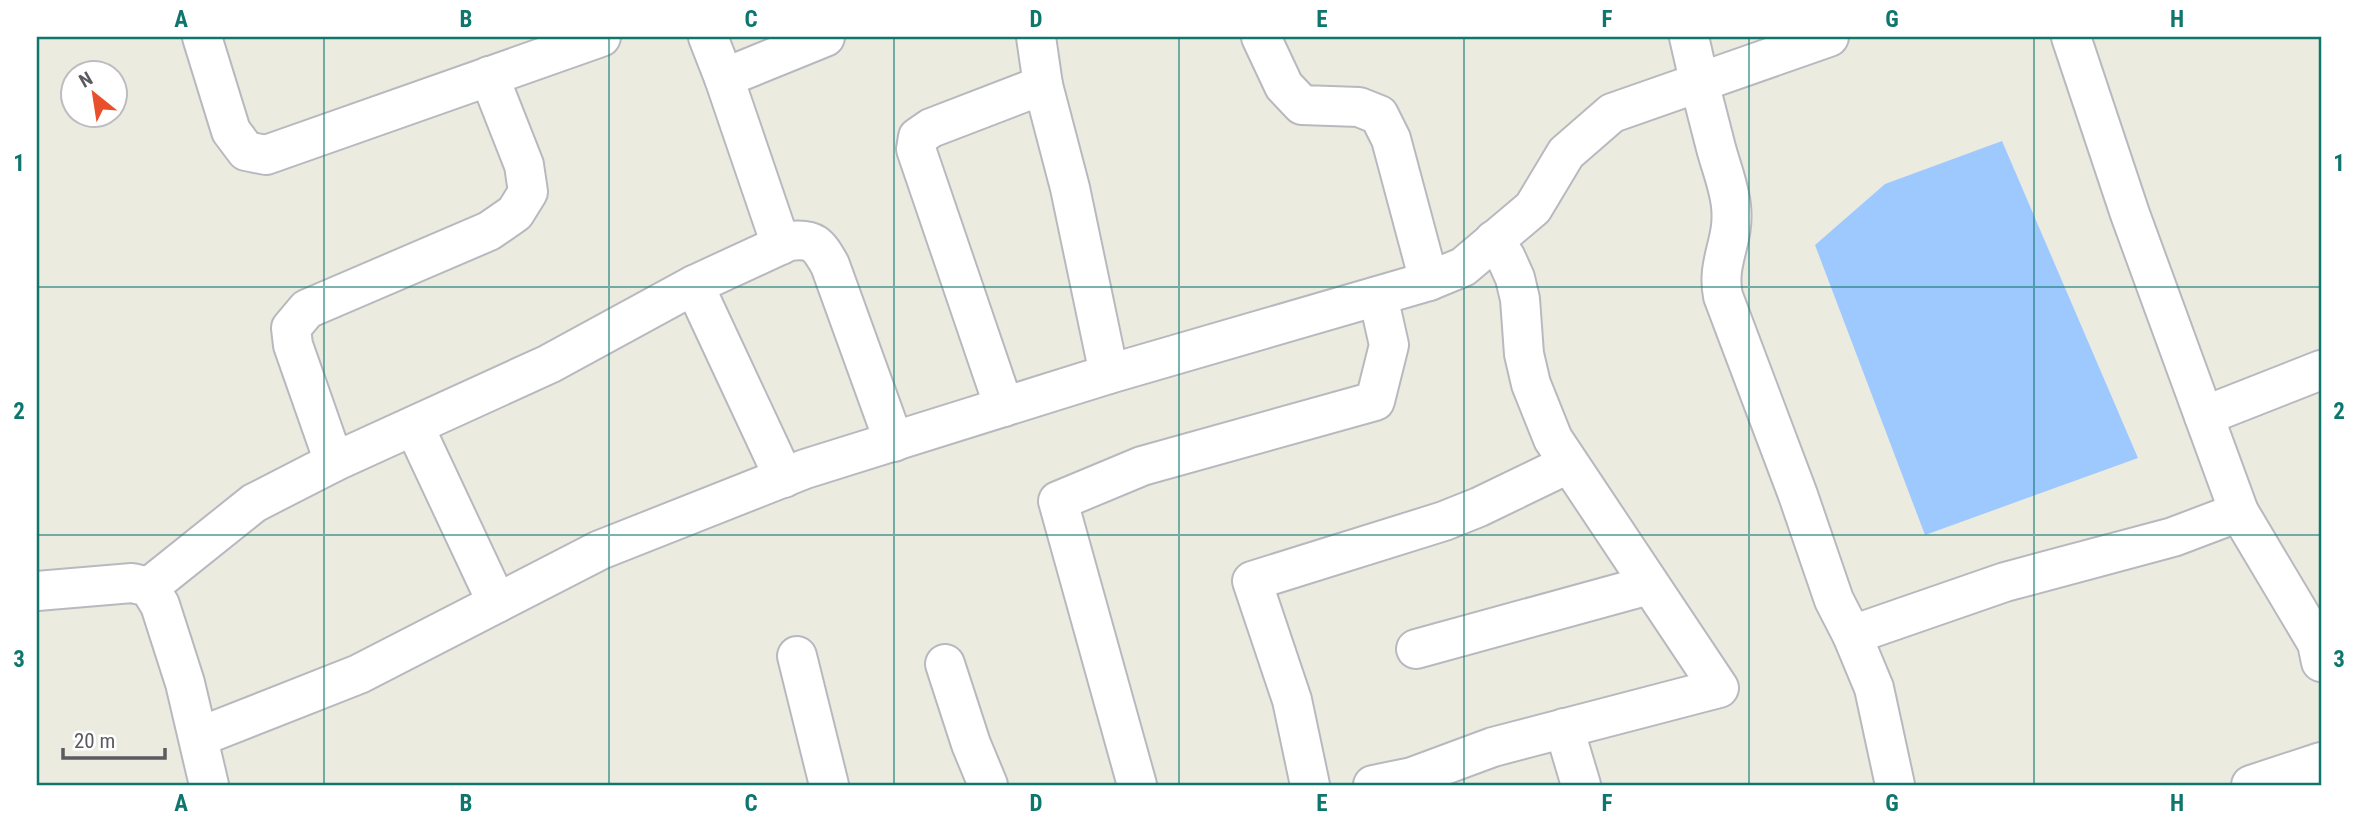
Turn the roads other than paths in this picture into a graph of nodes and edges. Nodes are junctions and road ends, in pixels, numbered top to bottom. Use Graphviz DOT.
graph roads {
  1 [pos="202,37"];
  2 [pos="601,37"];
  3 [pos="708,37"];
  4 [pos="825,37"];
  5 [pos="1036,37"];
  6 [pos="1261,37"];
  7 [pos="1689,37"];
  8 [pos="1829,37"];
  9 [pos="2071,37"];
  10 [pos="489,76"];
  11 [pos="724,78"];
  12 [pos="1698,82"];
  13 [pos="1043,85"];
  14 [pos="1494,240"];
  15 [pos="781,245"];
  16 [pos="1429,281"];
  17 [pos="694,285"];
  18 [pos="1378,296"];
  19 [pos="2321,370"];
  20 [pos="1109,374"];
  21 [pos="1004,407"];
  22 [pos="2204,416"];
  23 [pos="414,426"];
  24 [pos="894,442"];
  25 [pos="334,462"];
  26 [pos="1568,464"];
  27 [pos="784,478"];
  28 [pos="2239,512"];
  29 [pos="1649,585"];
  30 [pos="149,587"];
  31 [pos="37,592"];
  32 [pos="497,603"];
  33 [pos="1853,635"];
  34 [pos="1416,649"];
  35 [pos="797,656"];
  36 [pos="2321,662"];
  37 [pos="946,664"];
  38 [pos="1564,728"];
  39 [pos="199,737"];
  40 [pos="2321,762"];
  41 [pos="209,785"];
  42 [pos="829,785"];
  43 [pos="988,785"];
  44 [pos="1137,785"];
  45 [pos="1310,785"];
  46 [pos="1373,785"];
  47 [pos="1581,785"];
  48 [pos="1895,785"];
  49 [pos="2251,785"];
  1 -- 10 [label="street"];
  2 -- 10 [label="street"];
  3 -- 11 [label="street"];
  4 -- 11 [label="street"];
  5 -- 13 [label="street"];
  6 -- 16 [label="street"];
  7 -- 12 [label="street"];
  8 -- 12 [label="street"];
  9 -- 22 [label="street"];
  10 -- 25 [label="street"];
  11 -- 15 [label="street"];
  12 -- 14 [label="street"];
  12 -- 33 [label="street"];
  13 -- 20 [label="street"];
  13 -- 21 [label="street"];
  14 -- 16 [label="street"];
  14 -- 26 [label="street"];
  15 -- 17 [label="street"];
  15 -- 24 [label="street"];
  16 -- 18 [label="street"];
  17 -- 23 [label="street"];
  17 -- 27 [label="street"];
  18 -- 20 [label="street"];
  18 -- 44 [label="street"];
  19 -- 22 [label="street"];
  20 -- 21 [label="street"];
  21 -- 24 [label="street"];
  22 -- 28 [label="street"];
  23 -- 25 [label="street"];
  23 -- 32 [label="street"];
  24 -- 27 [label="street"];
  25 -- 30 [label="street"];
  26 -- 29 [label="street"];
  26 -- 45 [label="street"];
  27 -- 32 [label="street"];
  28 -- 33 [label="street"];
  28 -- 36 [label="street"];
  29 -- 34 [label="street"];
  29 -- 38 [label="street"];
  30 -- 31 [label="street"];
  30 -- 39 [label="street"];
  32 -- 39 [label="street"];
  33 -- 48 [label="street"];
  35 -- 42 [label="street"];
  37 -- 43 [label="street"];
  38 -- 46 [label="street"];
  38 -- 47 [label="street"];
  39 -- 41 [label="street"];
  40 -- 49 [label="street"];
}
